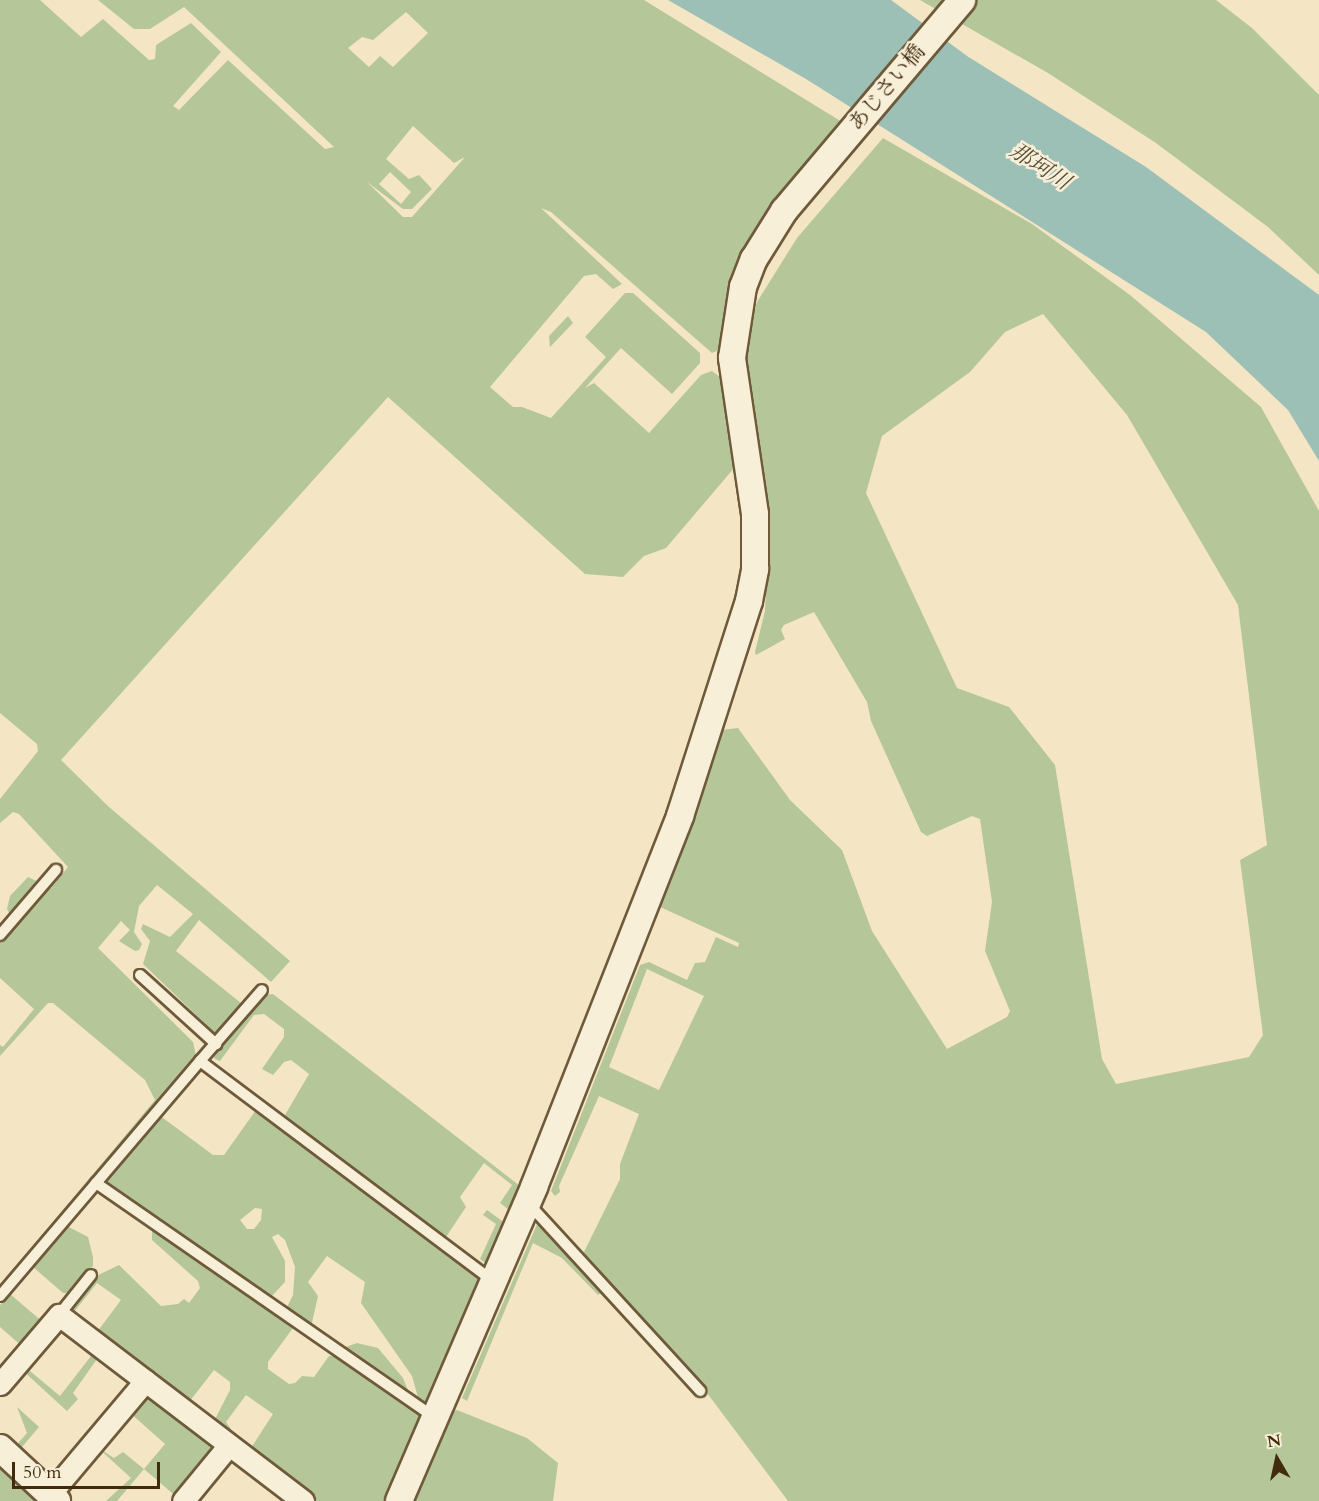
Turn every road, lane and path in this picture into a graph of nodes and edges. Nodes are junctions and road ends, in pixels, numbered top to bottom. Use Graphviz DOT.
graph roads {
  1 [pos="962,0"];
  2 [pos="57,870"];
  3 [pos="0,935"];
  4 [pos="140,975"];
  5 [pos="262,990"];
  6 [pos="216,1044"];
  7 [pos="200,1061"];
  8 [pos="96,1183"];
  9 [pos="528,1203"];
  10 [pos="91,1275"];
  11 [pos="494,1281"];
  12 [pos="0,1296"];
  13 [pos="59,1315"];
  14 [pos="145,1381"];
  15 [pos="0,1384"];
  16 [pos="700,1391"];
  17 [pos="435,1418"];
  18 [pos="229,1445"];
  19 [pos="0,1448"];
  20 [pos="54,1498"];
  21 [pos="183,1501"];
  22 [pos="303,1501"];
  23 [pos="399,1501"];
  1 -- 9 [label="street, あじさい橋"];
  2 -- 3 [label="lane"];
  4 -- 6 [label="lane"];
  5 -- 6 [label="lane"];
  6 -- 7 [label="lane"];
  7 -- 8 [label="lane"];
  7 -- 11 [label="lane"];
  8 -- 12 [label="lane"];
  8 -- 17 [label="lane"];
  9 -- 11 [label="street, あじさい橋"];
  9 -- 16 [label="lane"];
  10 -- 13 [label="lane"];
  11 -- 17 [label="street, あじさい橋"];
  13 -- 14 [label="street"];
  13 -- 15 [label="street"];
  14 -- 18 [label="street"];
  14 -- 20 [label="street"];
  17 -- 23 [label="street, あじさい橋"];
  18 -- 21 [label="street"];
  18 -- 22 [label="street"];
  19 -- 20 [label="street"];
}
